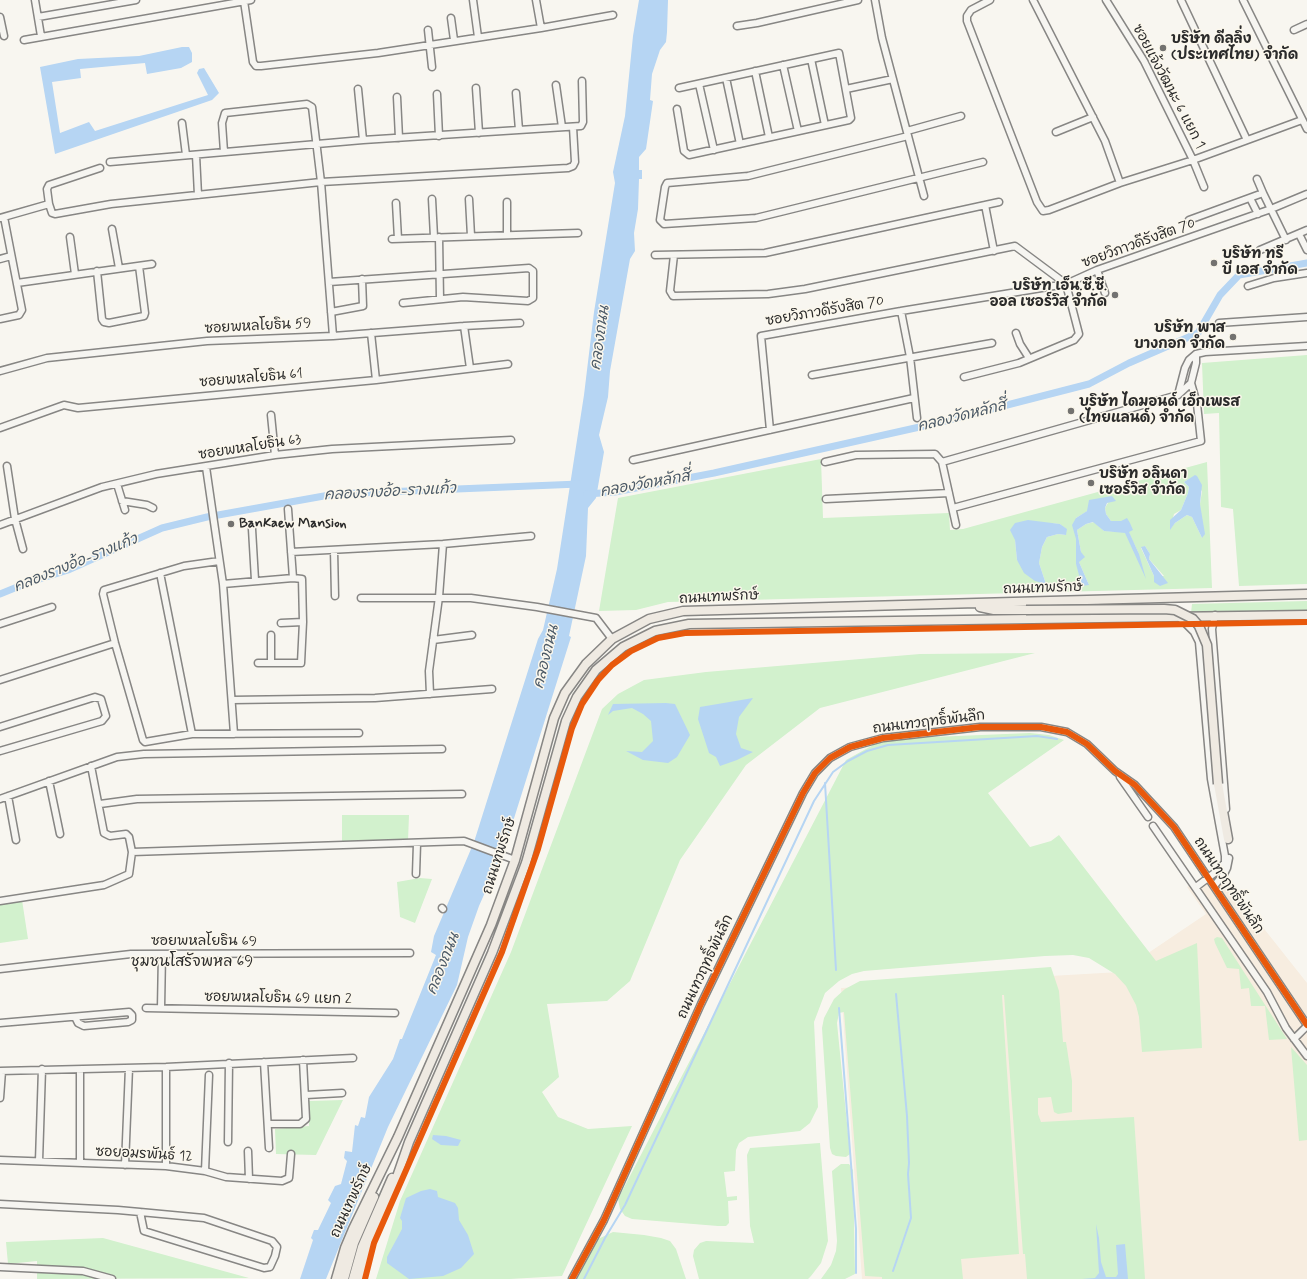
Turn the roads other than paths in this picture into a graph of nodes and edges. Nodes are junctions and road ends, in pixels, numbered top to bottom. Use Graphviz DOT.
graph roads {
  1 [pos="35,0"];
  2 [pos="136,0"];
  3 [pos="247,0"];
  4 [pos="473,0"];
  5 [pos="536,0"];
  6 [pos="858,0"];
  7 [pos="875,0"];
  8 [pos="990,0"];
  9 [pos="1032,0"];
  10 [pos="1181,0"];
  11 [pos="1243,0"];
  12 [pos="232,1"];
  13 [pos="1110,1"];
  14 [pos="613,15"];
  15 [pos="0,17"];
  16 [pos="38,17"];
  17 [pos="451,18"];
  18 [pos="1307,24"];
  19 [pos="737,26"];
  20 [pos="541,28"];
  21 [pos="428,30"];
  22 [pos="1294,30"];
  23 [pos="4,36"];
  24 [pos="41,36"];
  25 [pos="478,37"];
  26 [pos="24,40"];
  27 [pos="454,40"];
  28 [pos="429,45"];
  29 [pos="811,59"];
  30 [pos="783,65"];
  31 [pos="432,67"];
  32 [pos="754,71"];
  33 [pos="726,78"];
  34 [pos="893,79"];
  35 [pos="582,81"];
  36 [pos="699,84"];
  37 [pos="556,85"];
  38 [pos="476,88"];
  39 [pos="679,88"];
  40 [pos="358,89"];
  41 [pos="846,89"];
  42 [pos="516,93"];
  43 [pos="437,94"];
  44 [pos="396,97"];
  45 [pos="678,109"];
  46 [pos="961,116"];
  47 [pos="1094,118"];
  48 [pos="1302,120"];
  49 [pos="182,123"];
  50 [pos="825,125"];
  51 [pos="573,127"];
  52 [pos="562,128"];
  53 [pos="1307,129"];
  54 [pos="519,130"];
  55 [pos="798,131"];
  56 [pos="1056,132"];
  57 [pos="479,133"];
  58 [pos="908,134"];
  59 [pos="439,136"];
  60 [pos="769,137"];
  61 [pos="399,138"];
  62 [pos="363,140"];
  63 [pos="1247,140"];
  64 [pos="316,144"];
  65 [pos="740,144"];
  66 [pos="714,150"];
  67 [pos="224,152"];
  68 [pos="186,155"];
  69 [pos="196,155"];
  70 [pos="1193,160"];
  71 [pos="110,162"];
  72 [pos="983,162"];
  73 [pos="100,168"];
  74 [pos="919,178"];
  75 [pos="1257,179"];
  76 [pos="321,182"];
  77 [pos="1120,183"];
  78 [pos="1204,187"];
  79 [pos="1263,193"];
  80 [pos="198,194"];
  81 [pos="1307,194"];
  82 [pos="924,196"];
  83 [pos="1250,198"];
  84 [pos="432,199"];
  85 [pos="469,199"];
  86 [pos="396,202"];
  87 [pos="507,202"];
  88 [pos="999,202"];
  89 [pos="49,204"];
  90 [pos="985,205"];
  91 [pos="1271,209"];
  92 [pos="1258,214"];
  93 [pos="2,217"];
  94 [pos="1188,220"];
  95 [pos="112,229"];
  96 [pos="1307,230"];
  97 [pos="578,233"];
  98 [pos="1299,234"];
  99 [pos="507,235"];
  100 [pos="470,236"];
  101 [pos="70,237"];
  102 [pos="436,237"];
  103 [pos="1286,240"];
  104 [pos="1260,250"];
  105 [pos="1307,250"];
  106 [pos="994,251"];
  107 [pos="655,254"];
  108 [pos="674,255"];
  109 [pos="11,256"];
  110 [pos="0,259"];
  111 [pos="152,264"];
  112 [pos="139,266"];
  113 [pos="118,268"];
  114 [pos="1097,270"];
  115 [pos="97,272"];
  116 [pos="1307,273"];
  117 [pos="75,274"];
  118 [pos="439,274"];
  119 [pos="362,279"];
  120 [pos="329,282"];
  121 [pos="17,284"];
  122 [pos="1066,284"];
  123 [pos="1248,286"];
  124 [pos="1105,292"];
  125 [pos="440,299"];
  126 [pos="403,303"];
  127 [pos="901,311"];
  128 [pos="331,312"];
  129 [pos="1307,317"];
  130 [pos="0,319"];
  131 [pos="520,323"];
  132 [pos="1218,323"];
  133 [pos="464,326"];
  134 [pos="371,333"];
  135 [pos="1016,333"];
  136 [pos="333,336"];
  137 [pos="992,343"];
  138 [pos="1307,346"];
  139 [pos="1196,354"];
  140 [pos="910,357"];
  141 [pos="1029,358"];
  142 [pos="508,364"];
  143 [pos="470,368"];
  144 [pos="0,371"];
  145 [pos="812,375"];
  146 [pos="964,377"];
  147 [pos="376,380"];
  148 [pos="1192,383"];
  149 [pos="1178,395"];
  150 [pos="914,398"];
  151 [pos="272,415"];
  152 [pos="917,418"];
  153 [pos="0,428"];
  154 [pos="770,430"];
  155 [pos="511,440"];
  156 [pos="275,455"];
  157 [pos="633,460"];
  158 [pos="825,462"];
  159 [pos="942,462"];
  160 [pos="7,466"];
  161 [pos="206,467"];
  162 [pos="117,484"];
  163 [pos="949,493"];
  164 [pos="826,498"];
  165 [pos="122,501"];
  166 [pos="153,508"];
  167 [pos="953,508"];
  168 [pos="288,509"];
  169 [pos="125,510"];
  170 [pos="15,519"];
  171 [pos="0,525"];
  172 [pos="956,525"];
  173 [pos="252,529"];
  174 [pos="531,536"];
  175 [pos="443,544"];
  176 [pos="23,549"];
  177 [pos="334,550"];
  178 [pos="291,552"];
  179 [pos="219,561"];
  180 [pos="160,573"];
  181 [pos="293,578"];
  182 [pos="255,580"];
  183 [pos="223,584"];
  184 [pos="1307,594"];
  185 [pos="334,596"];
  186 [pos="439,597"];
  187 [pos="361,598"];
  188 [pos="963,604"];
  189 [pos="52,607"];
  190 [pos="1215,615"];
  191 [pos="1307,615"];
  192 [pos="1178,616"];
  193 [pos="303,622"];
  194 [pos="281,623"];
  195 [pos="0,624"];
  196 [pos="271,635"];
  197 [pos="472,635"];
  198 [pos="1213,638"];
  199 [pos="612,639"];
  200 [pos="433,640"];
  201 [pos="1199,642"];
  202 [pos="115,643"];
  203 [pos="258,663"];
  204 [pos="271,663"];
  205 [pos="0,680"];
  206 [pos="492,689"];
  207 [pos="430,694"];
  208 [pos="232,700"];
  209 [pos="0,727"];
  210 [pos="359,733"];
  211 [pos="192,734"];
  212 [pos="234,734"];
  213 [pos="442,749"];
  214 [pos="0,750"];
  215 [pos="91,766"];
  216 [pos="1115,771"];
  217 [pos="49,781"];
  218 [pos="462,794"];
  219 [pos="8,796"];
  220 [pos="0,799"];
  221 [pos="100,804"];
  222 [pos="1148,817"];
  223 [pos="1154,826"];
  224 [pos="60,834"];
  225 [pos="1228,839"];
  226 [pos="16,840"];
  227 [pos="417,844"];
  228 [pos="132,852"];
  229 [pos="515,860"];
  230 [pos="416,874"];
  231 [pos="1209,878"];
  232 [pos="1214,886"];
  233 [pos="1196,887"];
  234 [pos="0,901"];
  235 [pos="410,953"];
  236 [pos="162,954"];
  237 [pos="0,969"];
  238 [pos="146,1008"];
  239 [pos="161,1008"];
  240 [pos="395,1013"];
  241 [pos="75,1017"];
  242 [pos="0,1023"];
  243 [pos="1307,1025"];
  244 [pos="1294,1039"];
  245 [pos="1307,1056"];
  246 [pos="353,1058"];
  247 [pos="303,1060"];
  248 [pos="264,1062"];
  249 [pos="229,1063"];
  250 [pos="166,1067"];
  251 [pos="129,1068"];
  252 [pos="42,1070"];
  253 [pos="80,1070"];
  254 [pos="1,1071"];
  255 [pos="208,1075"];
  256 [pos="342,1093"];
  257 [pos="306,1095"];
  258 [pos="0,1098"];
  259 [pos="268,1124"];
  260 [pos="398,1137"];
  261 [pos="228,1142"];
  262 [pos="409,1142"];
  263 [pos="269,1148"];
  264 [pos="248,1151"];
  265 [pos="291,1154"];
  266 [pos="0,1160"];
  267 [pos="38,1161"];
  268 [pos="80,1163"];
  269 [pos="125,1165"];
  270 [pos="166,1166"];
  271 [pos="205,1170"];
  272 [pos="249,1179"];
  273 [pos="0,1204"];
  274 [pos="140,1212"];
  275 [pos="0,1267"];
  276 [pos="112,1279"];
  277 [pos="334,1279"];
  278 [pos="344,1279"];
  279 [pos="353,1279"];
  280 [pos="361,1279"];
  281 [pos="572,1279"];
  1 -- 16 [label="street"];
  2 -- 16 [label="street"];
  3 -- 12 [label="street"];
  3 -- 28 [label="street"];
  4 -- 25 [label="street"];
  5 -- 20 [label="street"];
  6 -- 19 [label="street"];
  7 -- 34 [label="street"];
  8 -- 77 [label="street"];
  9 -- 47 [label="street"];
  10 -- 63 [label="street"];
  11 -- 48 [label="street"];
  12 -- 24 [label="street"];
  13 -- 70 [label="street, ซอยแจ้งวัฒนะ 6 แยก 1"];
  14 -- 20 [label="street"];
  15 -- 23 [label="street"];
  16 -- 24 [label="street"];
  17 -- 27 [label="street"];
  18 -- 22 [label="street"];
  20 -- 25 [label="street"];
  21 -- 28 [label="street"];
  24 -- 26 [label="street"];
  25 -- 27 [label="street"];
  27 -- 28 [label="street"];
  28 -- 31 [label="street"];
  29 -- 30 [label="street"];
  29 -- 41 [label="street"];
  29 -- 50 [label="street"];
  30 -- 32 [label="street"];
  30 -- 55 [label="street"];
  32 -- 33 [label="street"];
  32 -- 60 [label="street"];
  33 -- 36 [label="street"];
  33 -- 65 [label="street"];
  34 -- 41 [label="street"];
  34 -- 58 [label="street"];
  35 -- 51 [label="street"];
  36 -- 39 [label="street"];
  36 -- 66 [label="street"];
  37 -- 52 [label="street"];
  38 -- 57 [label="street"];
  40 -- 62 [label="street"];
  41 -- 50 [label="street"];
  42 -- 54 [label="street"];
  43 -- 59 [label="street"];
  44 -- 61 [label="street"];
  45 -- 66 [label="street"];
  46 -- 58 [label="street"];
  47 -- 56 [label="street"];
  47 -- 77 [label="street"];
  48 -- 53 [label="street"];
  48 -- 63 [label="street"];
  49 -- 68 [label="street"];
  50 -- 55 [label="street"];
  51 -- 52 [label="street"];
  51 -- 76 [label="street"];
  52 -- 54 [label="street"];
  54 -- 57 [label="street"];
  55 -- 60 [label="street"];
  57 -- 59 [label="street"];
  58 -- 74 [label="street"];
  58 -- 74 [label="street"];
  59 -- 61 [label="street"];
  60 -- 65 [label="street"];
  61 -- 62 [label="street"];
  62 -- 64 [label="street"];
  63 -- 70 [label="street"];
  64 -- 67 [label="street"];
  64 -- 67 [label="street"];
  64 -- 76 [label="street"];
  65 -- 66 [label="street"];
  67 -- 69 [label="street"];
  68 -- 69 [label="street"];
  68 -- 71 [label="street"];
  69 -- 80 [label="street"];
  70 -- 77 [label="street"];
  70 -- 78 [label="street, ซอยแจ้งวัฒนะ 6 แยก 1"];
  72 -- 74 [label="street"];
  73 -- 89 [label="street"];
  74 -- 82 [label="street"];
  75 -- 79 [label="street"];
  76 -- 80 [label="street"];
  76 -- 120 [label="street"];
  79 -- 83 [label="street"];
  79 -- 91 [label="street"];
  80 -- 89 [label="street"];
  81 -- 91 [label="street, ซอยวิภาวดีรังสิต 70"];
  83 -- 92 [label="street"];
  83 -- 94 [label="street"];
  84 -- 102 [label="street"];
  85 -- 100 [label="street"];
  86 -- 102 [label="street"];
  87 -- 99 [label="street"];
  88 -- 90 [label="street"];
  89 -- 93 [label="street"];
  90 -- 106 [label="street"];
  90 -- 108 [label="street"];
  91 -- 92 [label="street, ซอยวิภาวดีรังสิต 70"];
  91 -- 103 [label="street"];
  92 -- 114 [label="street, ซอยวิภาวดีรังสิต 70"];
  93 -- 109 [label="street"];
  95 -- 113 [label="street"];
  96 -- 98 [label="street"];
  97 -- 99 [label="street"];
  98 -- 103 [label="street"];
  98 -- 105 [label="street"];
  99 -- 100 [label="street"];
  100 -- 102 [label="street"];
  101 -- 117 [label="street"];
  102 -- 118 [label="street"];
  103 -- 104 [label="street"];
  106 -- 108 [label="street"];
  106 -- 122 [label="street"];
  107 -- 108 [label="street"];
  109 -- 110 [label="street"];
  109 -- 121 [label="street"];
  111 -- 112 [label="street"];
  112 -- 113 [label="street"];
  112 -- 115 [label="street"];
  113 -- 115 [label="street"];
  114 -- 122 [label="street, ซอยวิภาวดีรังสิต 70"];
  114 -- 124 [label="street"];
  115 -- 117 [label="street"];
  116 -- 123 [label="street"];
  117 -- 121 [label="street"];
  118 -- 119 [label="street"];
  118 -- 125 [label="street"];
  118 -- 125 [label="street"];
  119 -- 120 [label="street"];
  119 -- 128 [label="street"];
  120 -- 128 [label="street"];
  121 -- 130 [label="street"];
  122 -- 127 [label="street, ซอยวิภาวดีรังสิต 70"];
  122 -- 141 [label="street"];
  125 -- 126 [label="street"];
  127 -- 140 [label="street"];
  127 -- 154 [label="street, ซอยวิภาวดีรังสิต 70"];
  128 -- 136 [label="street"];
  129 -- 132 [label="street"];
  131 -- 133 [label="street, ซอยพหลโยธิน 59"];
  133 -- 134 [label="street, ซอยพหลโยธิน 59"];
  133 -- 143 [label="street"];
  134 -- 136 [label="street, ซอยพหลโยธิน 59"];
  134 -- 147 [label="street"];
  135 -- 141 [label="street"];
  136 -- 144 [label="street, ซอยพหลโยธิน 59"];
  137 -- 140 [label="street"];
  138 -- 139 [label="street"];
  139 -- 148 [label="street"];
  139 -- 149 [label="street"];
  140 -- 145 [label="street"];
  140 -- 150 [label="street"];
  141 -- 146 [label="street"];
  142 -- 143 [label="street, ซอยพหลโยธิน 61"];
  143 -- 147 [label="street, ซอยพหลโยธิน 61"];
  147 -- 153 [label="street, ซอยพหลโยธิน 61"];
  148 -- 149 [label="street"];
  148 -- 167 [label="street"];
  149 -- 159 [label="street"];
  150 -- 152 [label="street"];
  150 -- 154 [label="street"];
  151 -- 156 [label="street"];
  154 -- 157 [label="street"];
  155 -- 156 [label="street, ซอยพหลโยธิน 63"];
  156 -- 161 [label="street, ซอยพหลโยธิน 63"];
  158 -- 159 [label="street"];
  159 -- 163 [label="street"];
  160 -- 170 [label="street"];
  161 -- 162 [label="street, ซอยพหลโยธิน 63"];
  161 -- 179 [label="street"];
  162 -- 165 [label="street"];
  162 -- 170 [label="street, ซอยพหลโยธิน 63"];
  163 -- 164 [label="street"];
  163 -- 167 [label="street"];
  165 -- 166 [label="street"];
  165 -- 169 [label="street"];
  167 -- 172 [label="street"];
  168 -- 178 [label="street"];
  170 -- 171 [label="street, ซอยพหลโยธิน 63"];
  170 -- 176 [label="street"];
  173 -- 182 [label="street"];
  174 -- 175 [label="street"];
  175 -- 177 [label="street"];
  175 -- 186 [label="street"];
  177 -- 178 [label="street"];
  177 -- 185 [label="street"];
  178 -- 181 [label="street"];
  179 -- 180 [label="street"];
  179 -- 183 [label="street"];
  180 -- 202 [label="street"];
  180 -- 211 [label="street"];
  181 -- 182 [label="street"];
  181 -- 193 [label="street"];
  182 -- 183 [label="street"];
  183 -- 208 [label="street"];
  184 -- 188 [label="main road, ถนนเทพรักษ์"];
  186 -- 187 [label="street"];
  186 -- 199 [label="street"];
  186 -- 200 [label="street"];
  188 -- 199 [label="main road, ถนนเทพรักษ์"];
  188 -- 225 [label="main road, bridge"];
  189 -- 195 [label="street"];
  190 -- 191 [label="main road, ถนนเทพรักษ์"];
  190 -- 192 [label="main road, ถนนเทพรักษ์"];
  190 -- 198 [label="street"];
  192 -- 201 [label="street"];
  192 -- 262 [label="main road, ถนนเทพรักษ์"];
  193 -- 194 [label="street"];
  193 -- 204 [label="street"];
  196 -- 204 [label="street"];
  197 -- 200 [label="street"];
  198 -- 201 [label="street"];
  198 -- 225 [label="street"];
  199 -- 229 [label="main road, ถนนเทพรักษ์"];
  200 -- 207 [label="street"];
  201 -- 231 [label="street"];
  202 -- 205 [label="street"];
  202 -- 211 [label="street"];
  203 -- 204 [label="street"];
  206 -- 207 [label="street"];
  207 -- 208 [label="street"];
  208 -- 212 [label="street"];
  209 -- 214 [label="street"];
  210 -- 212 [label="street"];
  211 -- 212 [label="street"];
  213 -- 215 [label="street"];
  215 -- 217 [label="street"];
  215 -- 221 [label="street"];
  216 -- 222 [label="street, ถนนเทวฤทธิ์พันลึก"];
  216 -- 231 [label="street, ถนนเทวฤทธิ์พันลึก"];
  216 -- 281 [label="street, ถนนเทวฤทธิ์พันลึก"];
  217 -- 219 [label="street"];
  217 -- 224 [label="street"];
  218 -- 221 [label="street"];
  219 -- 220 [label="street"];
  219 -- 226 [label="street"];
  221 -- 228 [label="street"];
  223 -- 233 [label="street, ถนนเทวฤทธิ์พันลึก"];
  225 -- 232 [label="street"];
  227 -- 228 [label="street"];
  227 -- 229 [label="street"];
  227 -- 230 [label="street"];
  228 -- 234 [label="street"];
  229 -- 260 [label="main road, ถนนเทพรักษ์"];
  231 -- 232 [label="street, ถนนเทวฤทธิ์พันลึก"];
  231 -- 233 [label="street"];
  232 -- 243 [label="street, ถนนเทวฤทธิ์พันลึก"];
  233 -- 244 [label="street, ถนนเทวฤทธิ์พันลึก"];
  235 -- 236 [label="street, ซอยพหลโยธิน 69"];
  236 -- 237 [label="street, ซอยพหลโยธิน 69"];
  236 -- 239 [label="street"];
  238 -- 239 [label="street, ซอยพหลโยธิน 69 แยก 2"];
  239 -- 240 [label="street, ซอยพหลโยธิน 69 แยก 2"];
  241 -- 241 [label="street"];
  241 -- 242 [label="street"];
  243 -- 244 [label="street"];
  244 -- 245 [label="street, ถนนเทวฤทธิ์พันลึก"];
  246 -- 247 [label="street"];
  247 -- 248 [label="street"];
  247 -- 257 [label="street"];
  248 -- 249 [label="street"];
  248 -- 259 [label="street"];
  249 -- 250 [label="street"];
  249 -- 261 [label="street"];
  250 -- 251 [label="street"];
  250 -- 270 [label="street"];
  251 -- 253 [label="street"];
  251 -- 269 [label="street"];
  252 -- 253 [label="street"];
  252 -- 254 [label="street"];
  252 -- 267 [label="street"];
  253 -- 268 [label="street"];
  254 -- 258 [label="street"];
  255 -- 271 [label="street"];
  256 -- 257 [label="street"];
  257 -- 259 [label="street"];
  259 -- 263 [label="street"];
  260 -- 277 [label="main road, ถนนเทพรักษ์"];
  260 -- 278 [label="main road, ถนนเทพรักษ์"];
  262 -- 279 [label="main road, ถนนเทพรักษ์"];
  262 -- 280 [label="main road, ถนนเทพรักษ์"];
  264 -- 272 [label="street"];
  265 -- 272 [label="street, ซอยอมรพันธ์ 12"];
  266 -- 267 [label="street, ซอยอมรพันธ์ 12"];
  267 -- 268 [label="street, ซอยอมรพันธ์ 12"];
  268 -- 269 [label="street, ซอยอมรพันธ์ 12"];
  269 -- 270 [label="street, ซอยอมรพันธ์ 12"];
  270 -- 271 [label="street, ซอยอมรพันธ์ 12"];
  271 -- 272 [label="street, ซอยอมรพันธ์ 12"];
  273 -- 274 [label="street"];
  274 -- 274 [label="street"];
  275 -- 276 [label="street"];
}
